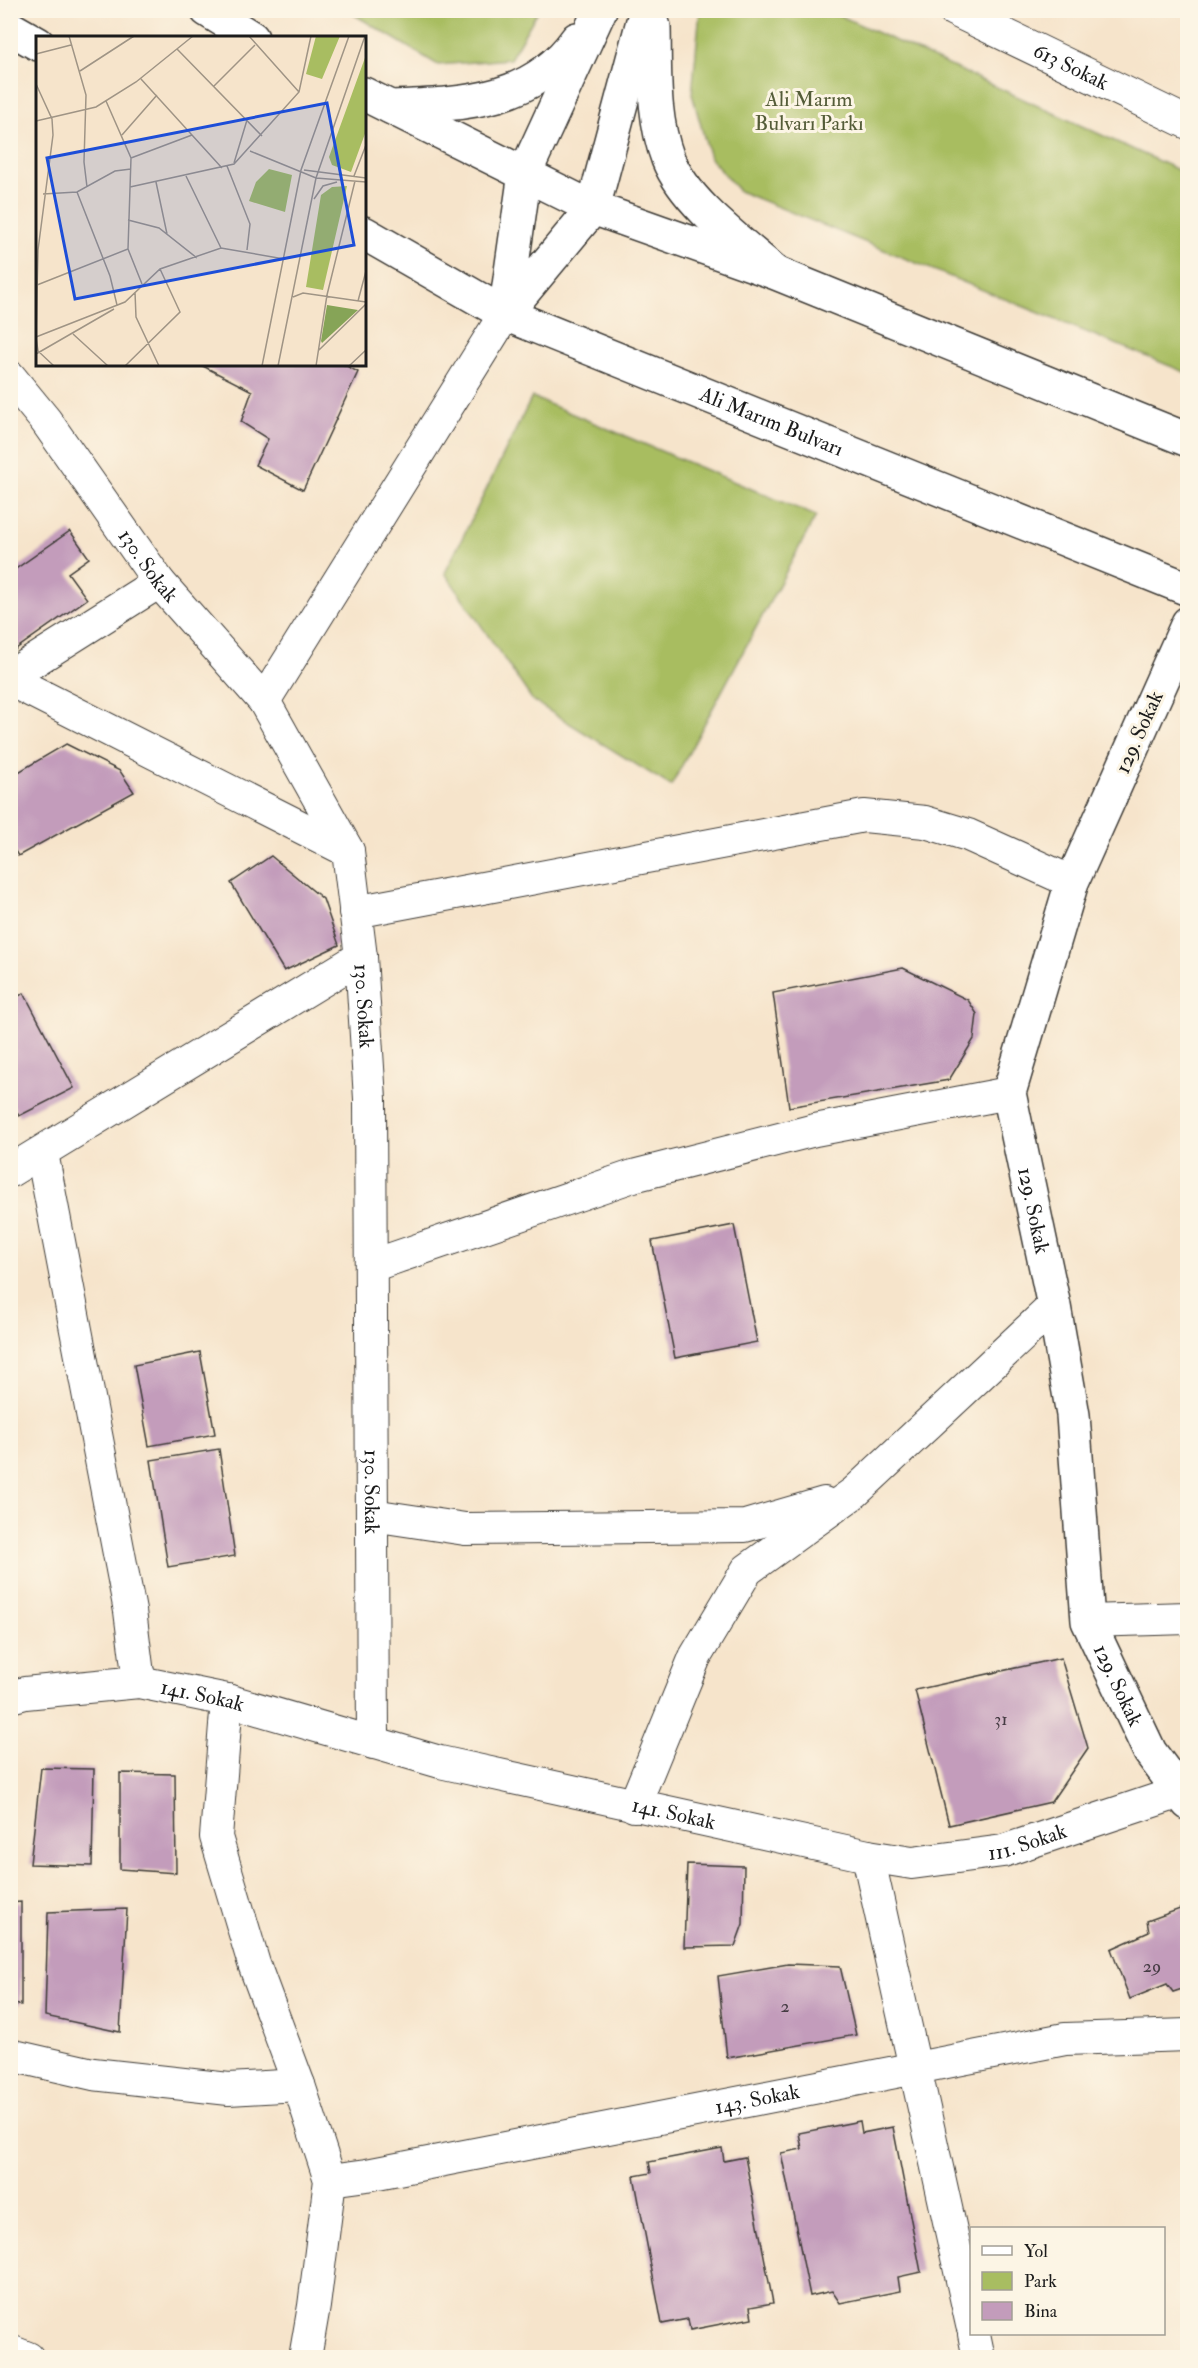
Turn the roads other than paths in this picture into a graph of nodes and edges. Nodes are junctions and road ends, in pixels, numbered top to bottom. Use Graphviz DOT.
graph roads {
  1 [pos="207,10"];
  2 [pos="599,10"];
  3 [pos="646,10"];
  4 [pos="653,10"];
  5 [pos="954,10"];
  6 [pos="10,28"];
  7 [pos="249,36"];
  8 [pos="36,43"];
  9 [pos="378,101"];
  10 [pos="1188,123"];
  11 [pos="525,173"];
  12 [pos="593,207"];
  13 [pos="366,234"];
  14 [pos="776,273"];
  15 [pos="505,314"];
  16 [pos="10,377"];
  17 [pos="1188,440"];
  18 [pos="159,582"];
  19 [pos="1188,589"];
  20 [pos="1188,623"];
  21 [pos="10,678"];
  22 [pos="264,701"];
  23 [pos="348,851"];
  24 [pos="1072,882"];
  25 [pos="355,912"];
  26 [pos="361,957"];
  27 [pos="1009,1093"];
  28 [pos="42,1153"];
  29 [pos="10,1171"];
  30 [pos="371,1266"];
  31 [pos="1053,1306"];
  32 [pos="855,1492"];
  33 [pos="372,1515"];
  34 [pos="1188,1617"];
  35 [pos="1088,1622"];
  36 [pos="139,1682"];
  37 [pos="10,1697"];
  38 [pos="227,1700"];
  39 [pos="373,1743"];
  40 [pos="1184,1798"];
  41 [pos="634,1806"];
  42 [pos="868,1856"];
  43 [pos="1188,2035"];
  44 [pos="10,2055"];
  45 [pos="913,2067"];
  46 [pos="299,2085"];
  47 [pos="330,2180"];
  48 [pos="970,2316"];
  49 [pos="974,2335"];
  50 [pos="10,2351"];
  51 [pos="28,2358"];
  52 [pos="305,2358"];
  53 [pos="979,2358"];
  1 -- 7 [label="street"];
  2 -- 9 [label="street"];
  2 -- 11 [label="street"];
  3 -- 12 [label="street"];
  4 -- 14 [label="street"];
  5 -- 10 [label="street, 613 Sokak"];
  6 -- 8 [label="street"];
  9 -- 11 [label="street"];
  11 -- 12 [label="street"];
  11 -- 15 [label="street"];
  12 -- 14 [label="street"];
  12 -- 15 [label="street"];
  13 -- 15 [label="street, Ali Marım Bulvarı"];
  14 -- 17 [label="street"];
  15 -- 19 [label="street, Ali Marım Bulvarı"];
  15 -- 22 [label="street"];
  16 -- 18 [label="street, 130. Sokak"];
  18 -- 21 [label="street"];
  18 -- 22 [label="street, 130. Sokak"];
  20 -- 24 [label="street, 129. Sokak"];
  21 -- 23 [label="street"];
  22 -- 23 [label="street, 130. Sokak"];
  23 -- 25 [label="street, 130. Sokak"];
  24 -- 25 [label="street"];
  24 -- 27 [label="street, 129. Sokak"];
  25 -- 26 [label="street, 130. Sokak"];
  26 -- 28 [label="street"];
  26 -- 30 [label="street, 130. Sokak"];
  27 -- 30 [label="street"];
  27 -- 31 [label="street, 129. Sokak"];
  28 -- 29 [label="street"];
  28 -- 36 [label="street"];
  30 -- 33 [label="street, 130. Sokak"];
  31 -- 32 [label="street"];
  31 -- 35 [label="street, 129. Sokak"];
  32 -- 33 [label="street"];
  32 -- 41 [label="street"];
  33 -- 39 [label="street, 130. Sokak"];
  34 -- 35 [label="street"];
  35 -- 40 [label="street, 129. Sokak"];
  36 -- 37 [label="street, 141. Sokak"];
  36 -- 38 [label="street, 141. Sokak"];
  38 -- 39 [label="street, 141. Sokak"];
  38 -- 46 [label="street"];
  39 -- 41 [label="street, 141. Sokak"];
  40 -- 42 [label="street, 111. Sokak"];
  41 -- 42 [label="street, 141. Sokak"];
  42 -- 45 [label="street"];
  43 -- 45 [label="street, 143. Sokak"];
  44 -- 46 [label="street"];
  45 -- 47 [label="street, 143. Sokak"];
  45 -- 48 [label="street"];
  46 -- 47 [label="street"];
  47 -- 52 [label="street"];
  49 -- 53 [label="street"];
  50 -- 51 [label="street"];
}
